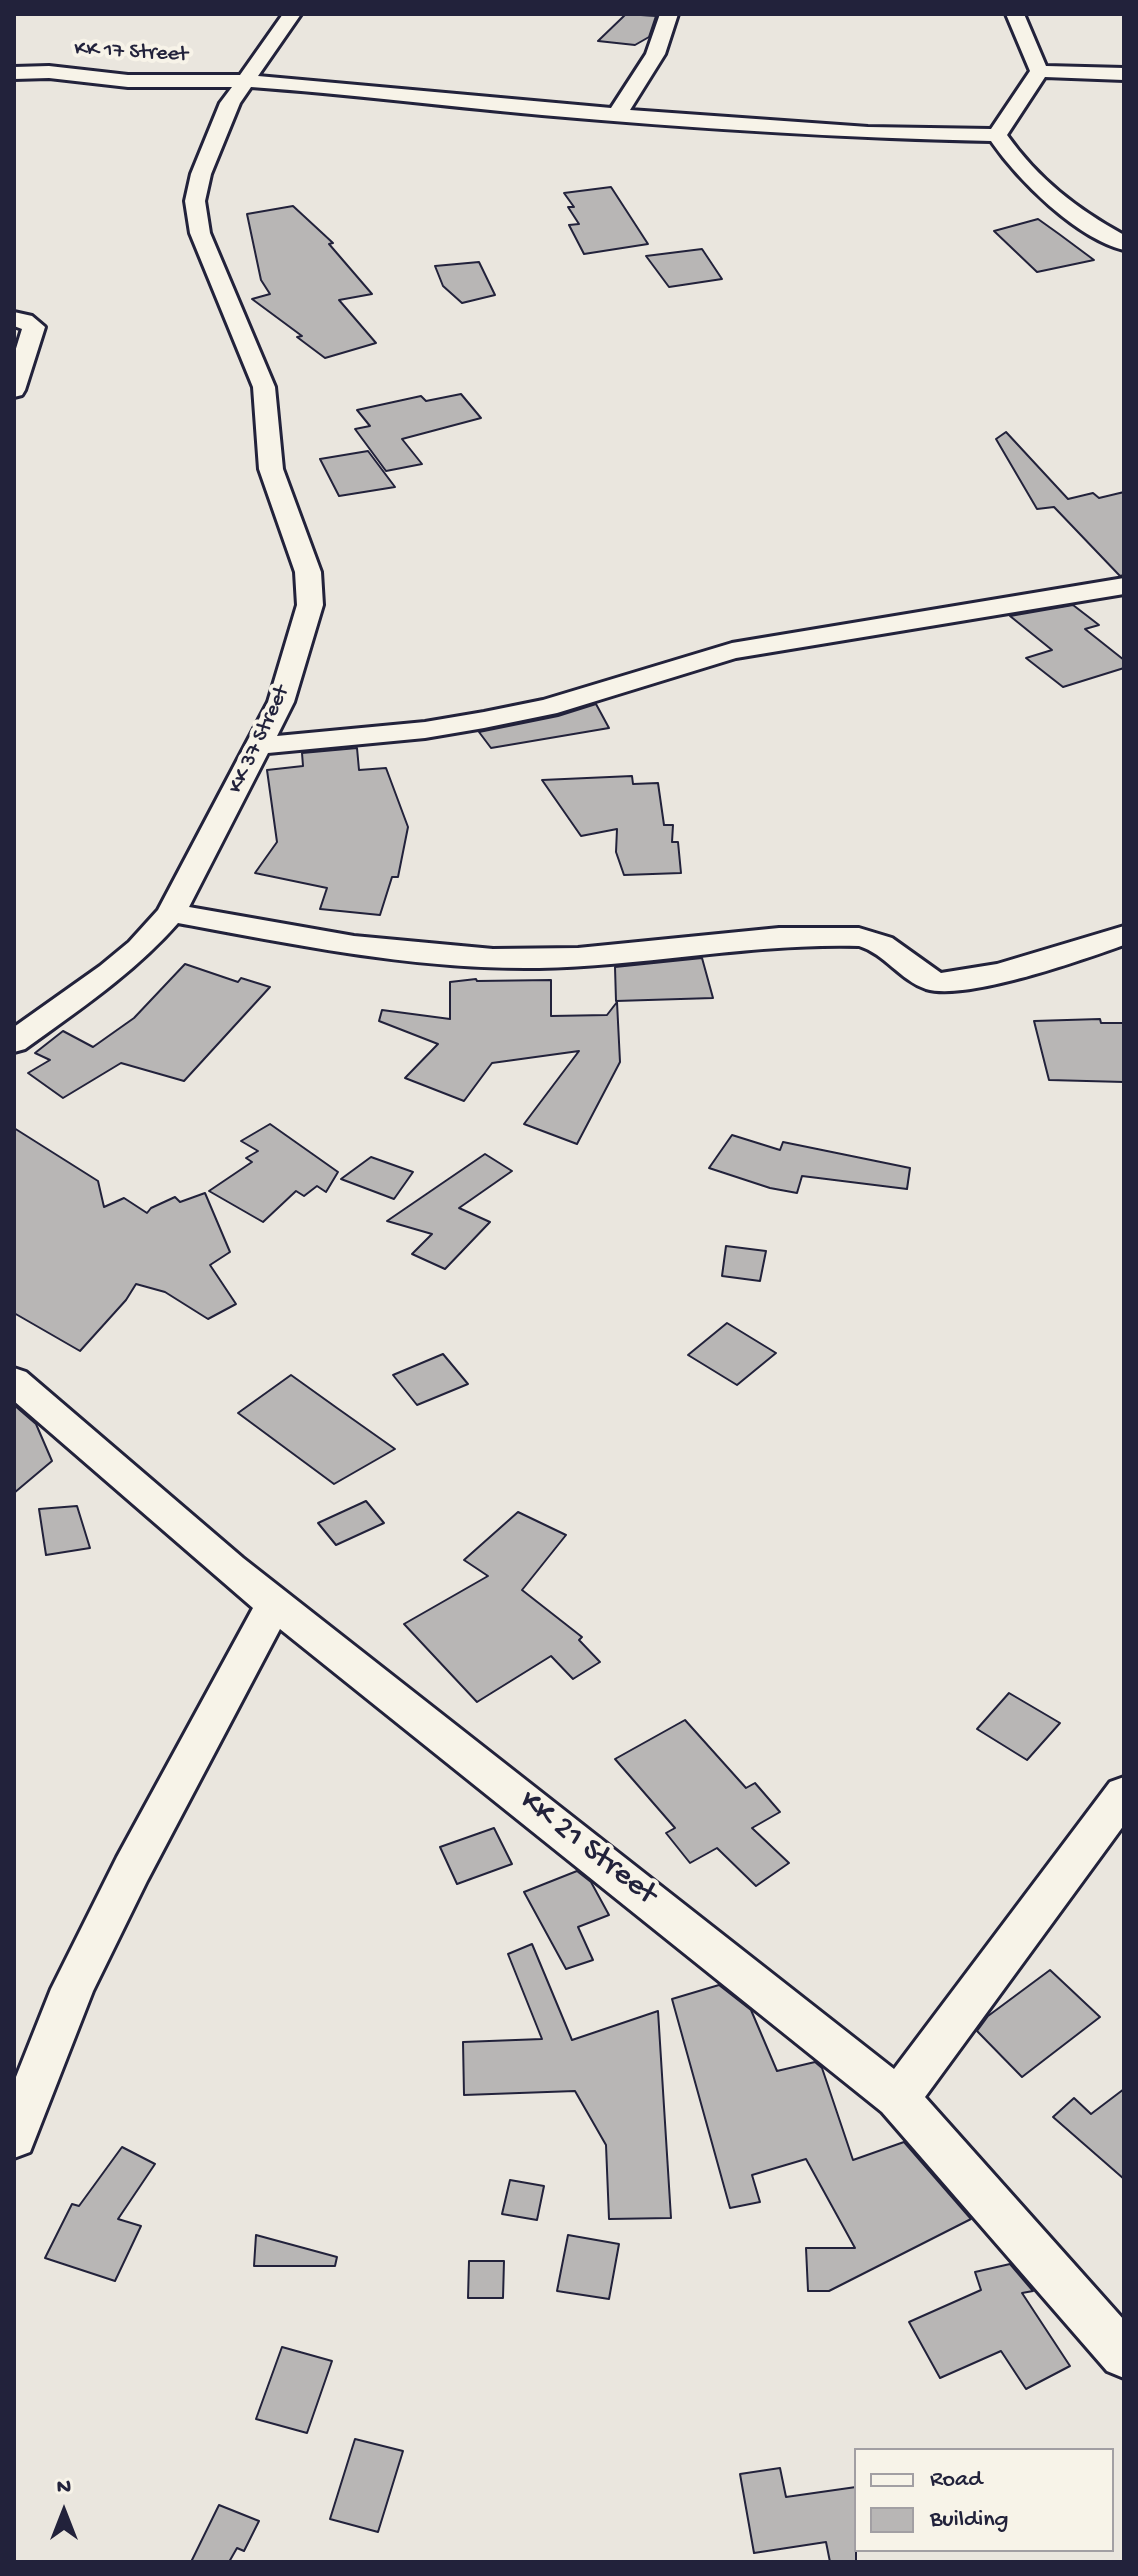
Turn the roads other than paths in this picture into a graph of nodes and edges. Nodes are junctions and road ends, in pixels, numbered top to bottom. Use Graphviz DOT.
graph roads {
  1 [pos="292,14"];
  2 [pos="669,14"];
  3 [pos="1015,14"];
  4 [pos="1039,71"];
  5 [pos="14,73"];
  6 [pos="1124,74"];
  7 [pos="246,81"];
  8 [pos="617,114"];
  9 [pos="997,135"];
  10 [pos="1124,244"];
  11 [pos="14,319"];
  12 [pos="14,390"];
  13 [pos="1124,586"];
  14 [pos="259,746"];
  15 [pos="171,913"];
  16 [pos="1124,935"];
  17 [pos="14,1042"];
  18 [pos="14,1381"];
  19 [pos="275,1603"];
  20 [pos="1124,1794"];
  21 [pos="898,2098"];
  22 [pos="14,2138"];
  23 [pos="1124,2355"];
  1 -- 7 [label="street, KK 37 Street"];
  2 -- 8 [label="street"];
  3 -- 4 [label="street"];
  4 -- 6 [label="street"];
  4 -- 9 [label="street"];
  5 -- 7 [label="street, KK 17 Street"];
  7 -- 8 [label="street, KK 17 Street"];
  7 -- 14 [label="street, KK 37 Street"];
  8 -- 9 [label="street, KK 17 Street"];
  9 -- 10 [label="street"];
  11 -- 12 [label="street"];
  13 -- 14 [label="street"];
  14 -- 15 [label="street, KK 37 Street"];
  15 -- 16 [label="street"];
  15 -- 17 [label="street, KK 37 Street"];
  18 -- 19 [label="street, KK 21 Street"];
  19 -- 21 [label="street, KK 21 Street"];
  19 -- 22 [label="street"];
  20 -- 21 [label="street"];
  21 -- 23 [label="street, KK 21 Street"];
}
